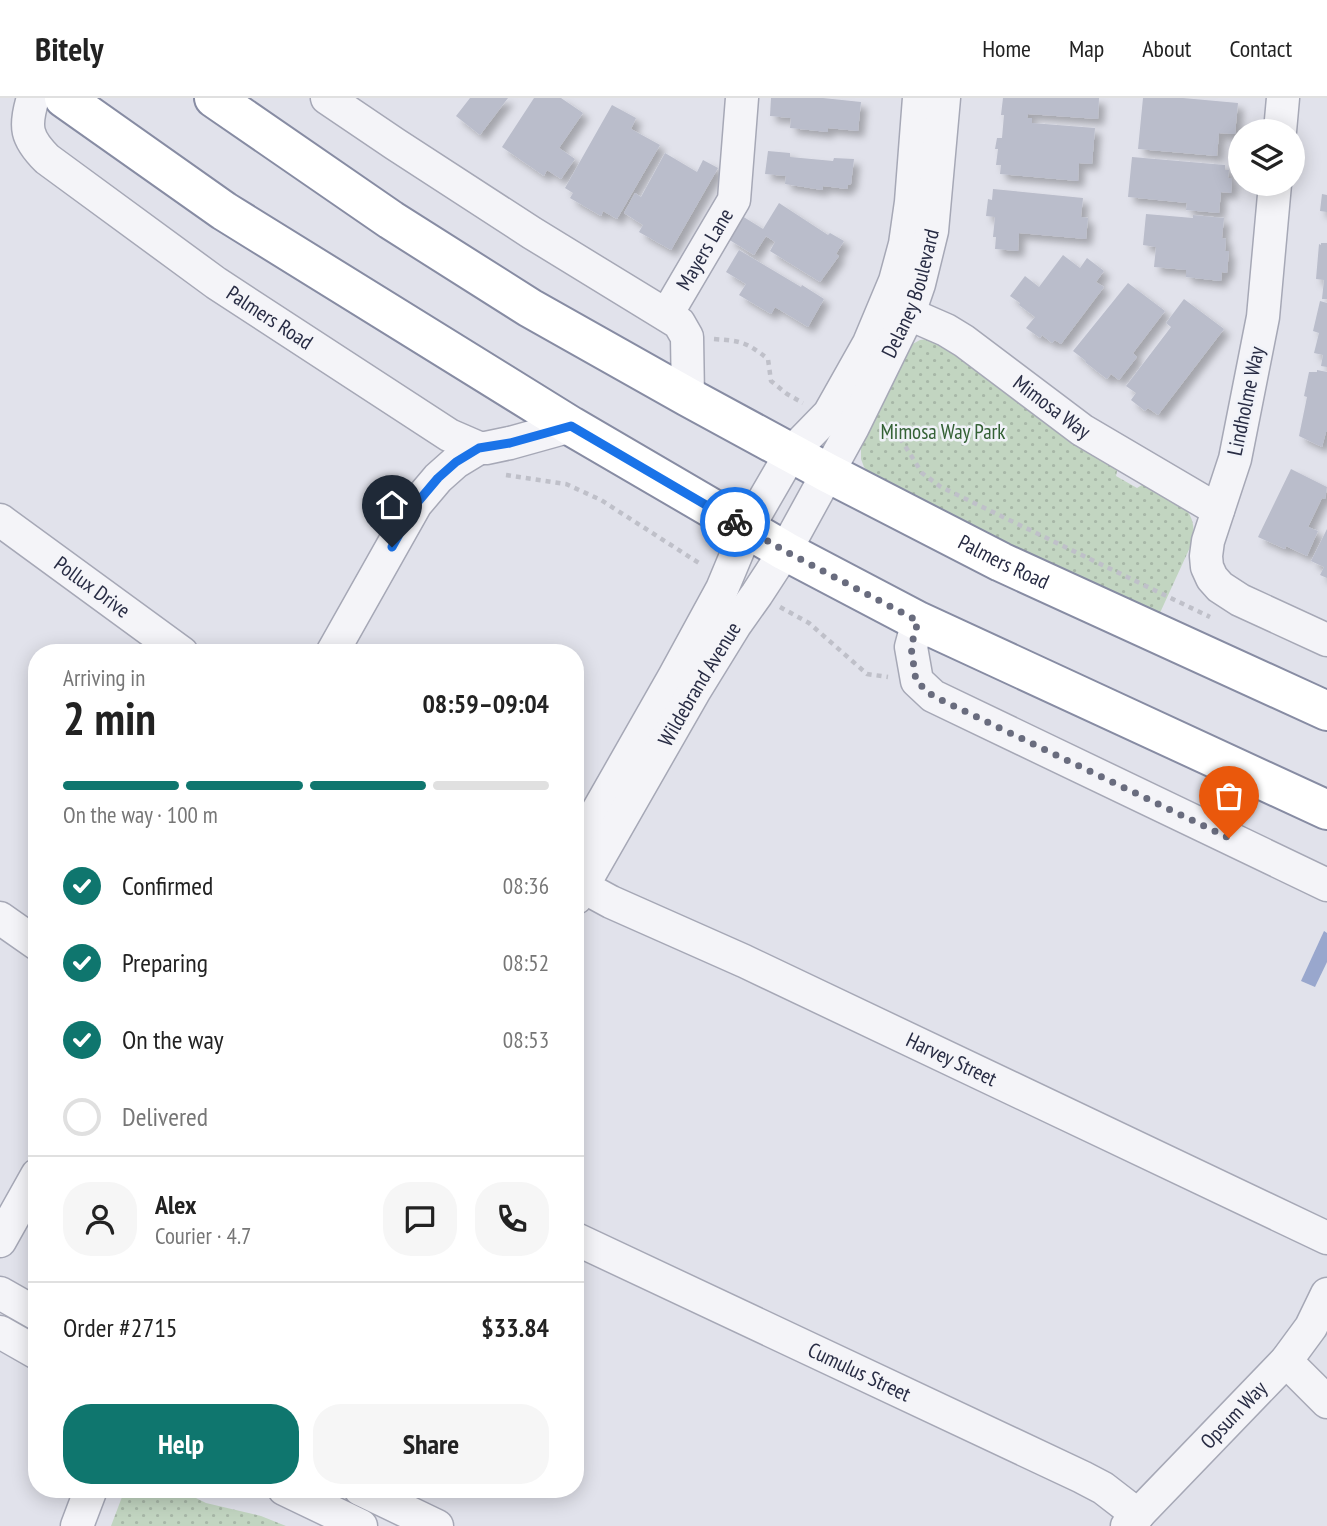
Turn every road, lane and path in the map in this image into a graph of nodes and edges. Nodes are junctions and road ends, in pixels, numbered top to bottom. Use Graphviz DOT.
graph roads {
  1 [pos="33,98"];
  2 [pos="64,98"];
  3 [pos="214,98"];
  4 [pos="327,98"];
  5 [pos="742,98"];
  6 [pos="919,98"];
  7 [pos="944,98"];
  8 [pos="1283,98"];
  9 [pos="1281,119"];
  10 [pos="1274,196"];
  11 [pos="898,309"];
  12 [pos="677,326"];
  13 [pos="688,397"];
  14 [pos="422,417"];
  15 [pos="841,420"];
  16 [pos="571,426"];
  17 [pos="483,448"];
  18 [pos="791,453"];
  19 [pos="828,473"];
  20 [pos="416,504"];
  21 [pos="1218,510"];
  22 [pos="0,520"];
  23 [pos="747,529"];
  24 [pos="785,551"];
  25 [pos="726,579"];
  26 [pos="757,594"];
  27 [pos="1215,620"];
  28 [pos="918,621"];
  29 [pos="1327,640"];
  30 [pos="170,644"];
  31 [pos="337,644"];
  32 [pos="916,681"];
  33 [pos="685,683"];
  34 [pos="1327,711"];
  35 [pos="1327,810"];
  36 [pos="584,837"];
  37 [pos="584,877"];
  38 [pos="1327,885"];
  39 [pos="584,891"];
  40 [pos="0,918"];
  41 [pos="28,938"];
  42 [pos="28,1191"];
  43 [pos="1327,1238"];
  44 [pos="0,1241"];
  45 [pos="584,1242"];
  46 [pos="0,1293"];
  47 [pos="1327,1294"];
  48 [pos="28,1309"];
  49 [pos="0,1332"];
  50 [pos="28,1348"];
  51 [pos="1286,1361"];
  52 [pos="1327,1402"];
  53 [pos="88,1498"];
  54 [pos="303,1498"];
  55 [pos="377,1498"];
  56 [pos="1132,1520"];
  57 [pos="428,1524"];
  58 [pos="77,1526"];
  59 [pos="361,1526"];
  1 -- 14 [label="street, Palmers Road"];
  2 -- 16 [label="highway"];
  3 -- 13 [label="highway, Palmers Road"];
  4 -- 12 [label="street"];
  5 -- 12 [label="street, Mayers Lane"];
  6 -- 11 [label="street, Delaney Boulevard"];
  7 -- 11 [label="street, Delaney Boulevard"];
  8 -- 9 [label="street"];
  10 -- 21 [label="street, Lindholme Way"];
  11 -- 15 [label="street, Delaney Boulevard"];
  11 -- 21 [label="street, Mimosa Way"];
  12 -- 13 [label="street"];
  12 -- 15 [label="path"];
  13 -- 18 [label="highway, Palmers Road"];
  14 -- 17 [label="street, Palmers Road"];
  14 -- 20 [label="street"];
  15 -- 18 [label="street, Delaney Boulevard"];
  15 -- 19 [label="street, Delaney Boulevard"];
  15 -- 27 [label="path"];
  16 -- 17 [label="street"];
  16 -- 23 [label="highway"];
  17 -- 20 [label="street"];
  17 -- 25 [label="path"];
  18 -- 19 [label="highway, Palmers Road"];
  18 -- 23 [label="street, Wildebrand Avenue"];
  19 -- 24 [label="street, Wildebrand Avenue"];
  19 -- 34 [label="highway, Palmers Road"];
  20 -- 31 [label="street"];
  21 -- 29 [label="street, Lindholme Way"];
  22 -- 30 [label="street, Pollux Drive"];
  23 -- 24 [label="highway"];
  23 -- 25 [label="street, Wildebrand Avenue"];
  24 -- 26 [label="street, Wildebrand Avenue"];
  24 -- 28 [label="highway"];
  25 -- 33 [label="street, Wildebrand Avenue"];
  26 -- 32 [label="path"];
  26 -- 33 [label="street, Wildebrand Avenue"];
  28 -- 32 [label="street"];
  28 -- 35 [label="highway"];
  32 -- 38 [label="street"];
  33 -- 36 [label="street, Wildebrand Avenue"];
  33 -- 37 [label="street, Wildebrand Avenue"];
  39 -- 43 [label="street, Harvey Street"];
  40 -- 41 [label="street"];
  42 -- 44 [label="street"];
  45 -- 56 [label="street, Cumulus Street"];
  46 -- 48 [label="street"];
  47 -- 51 [label="street, Opsum Way"];
  49 -- 50 [label="street"];
  51 -- 52 [label="street"];
  51 -- 56 [label="street, Opsum Way"];
  53 -- 58 [label="street"];
  54 -- 59 [label="street"];
  55 -- 57 [label="street"];
}
